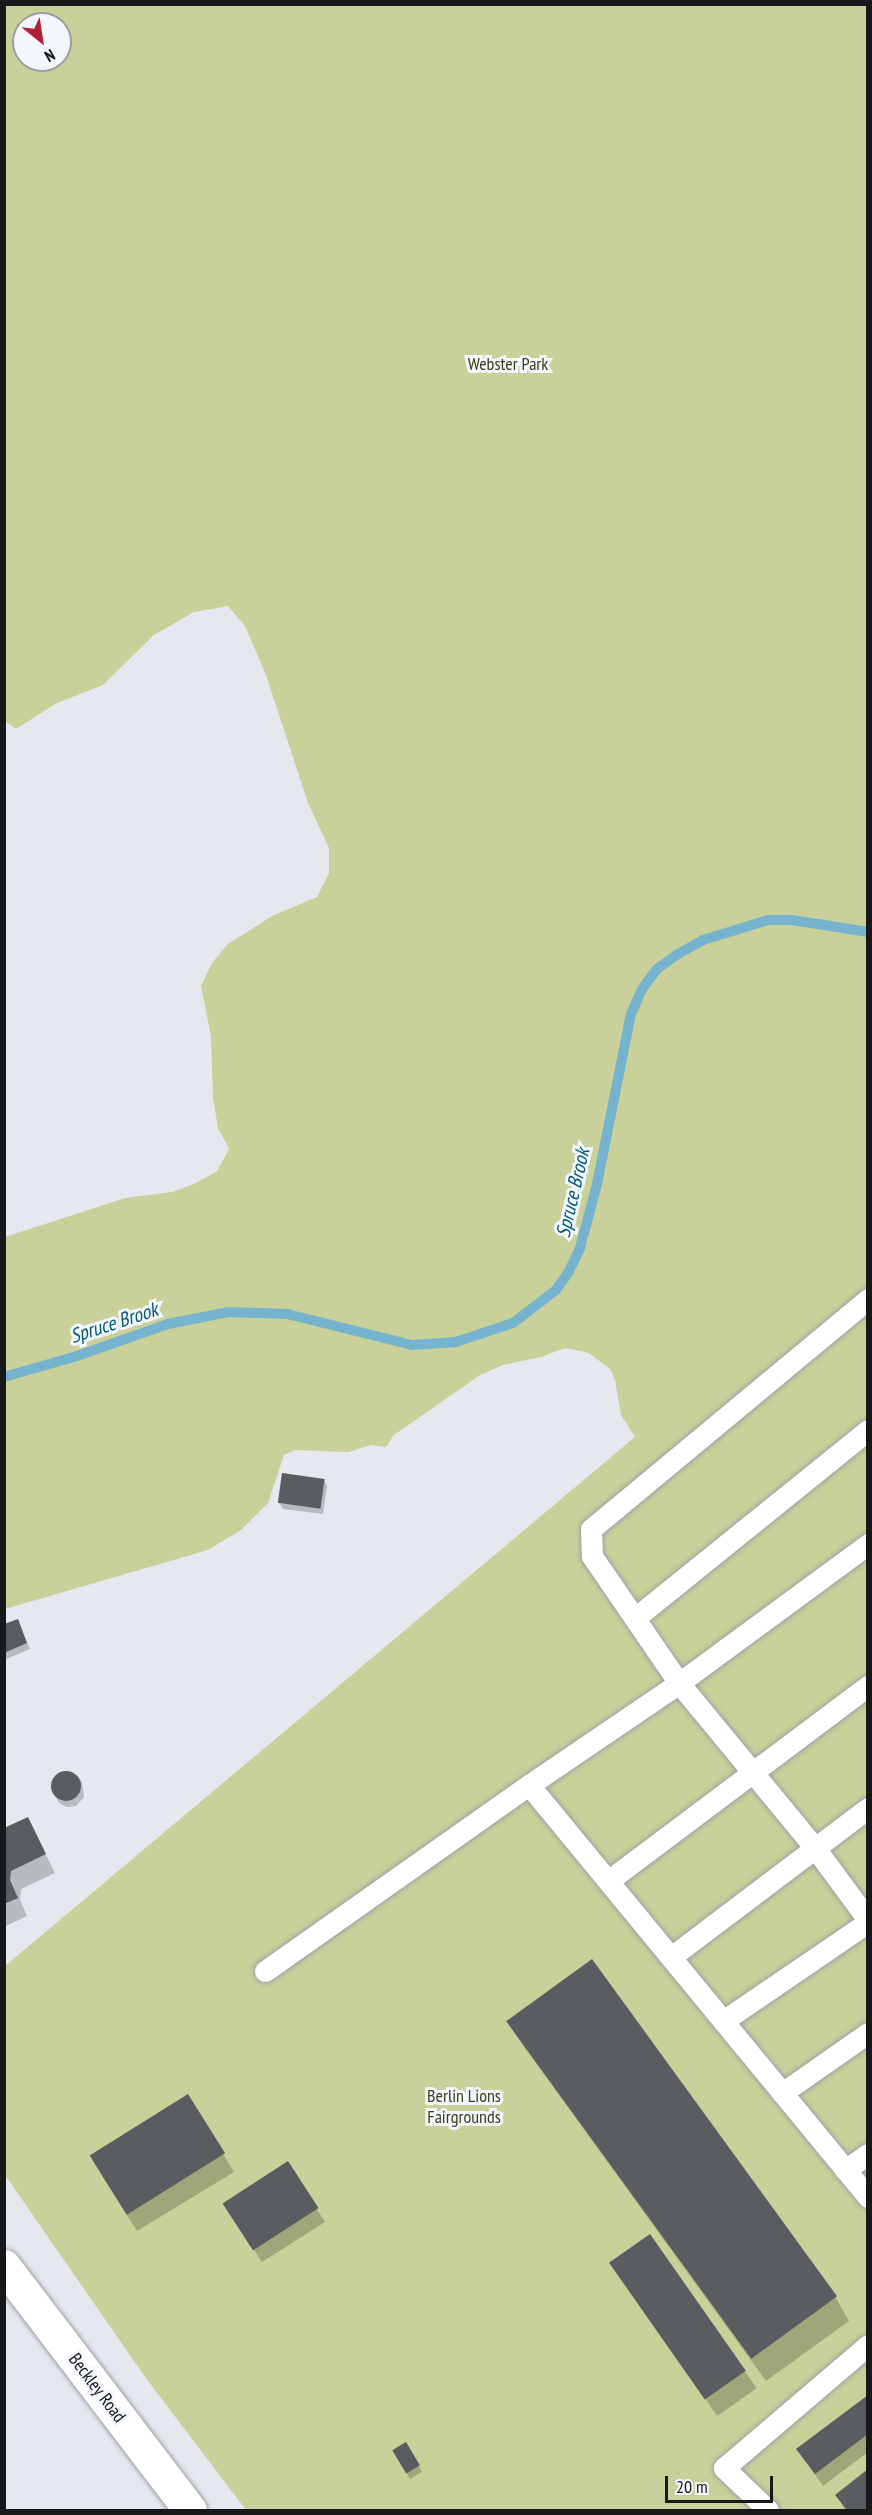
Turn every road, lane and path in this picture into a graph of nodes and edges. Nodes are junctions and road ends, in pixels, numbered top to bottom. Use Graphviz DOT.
graph roads {
  1 [pos="867,1299"];
  2 [pos="867,1430"];
  3 [pos="867,1544"];
  4 [pos="635,1618"];
  5 [pos="679,1683"];
  6 [pos="867,1686"];
  7 [pos="752,1772"];
  8 [pos="529,1785"];
  9 [pos="867,1808"];
  10 [pos="815,1848"];
  11 [pos="608,1881"];
  12 [pos="867,1921"];
  13 [pos="670,1957"];
  14 [pos="265,1971"];
  15 [pos="723,2021"];
  16 [pos="867,2033"];
  17 [pos="782,2093"];
  18 [pos="867,2154"];
  19 [pos="845,2170"];
  20 [pos="867,2197"];
  21 [pos="4,2266"];
  22 [pos="867,2345"];
  23 [pos="190,2511"];
  24 [pos="768,2511"];
  1 -- 4 [label="lane"];
  2 -- 4 [label="lane"];
  3 -- 5 [label="lane"];
  4 -- 5 [label="lane"];
  5 -- 7 [label="lane"];
  5 -- 8 [label="lane"];
  6 -- 7 [label="lane"];
  7 -- 10 [label="lane"];
  7 -- 11 [label="lane"];
  8 -- 11 [label="lane"];
  8 -- 14 [label="lane"];
  9 -- 10 [label="lane"];
  10 -- 12 [label="lane"];
  10 -- 13 [label="lane"];
  11 -- 13 [label="lane"];
  12 -- 15 [label="lane"];
  13 -- 15 [label="lane"];
  15 -- 17 [label="lane"];
  16 -- 17 [label="lane"];
  17 -- 19 [label="lane"];
  18 -- 19 [label="lane"];
  19 -- 20 [label="lane"];
  21 -- 23 [label="street, Beckley Road"];
  22 -- 24 [label="lane"];
}
